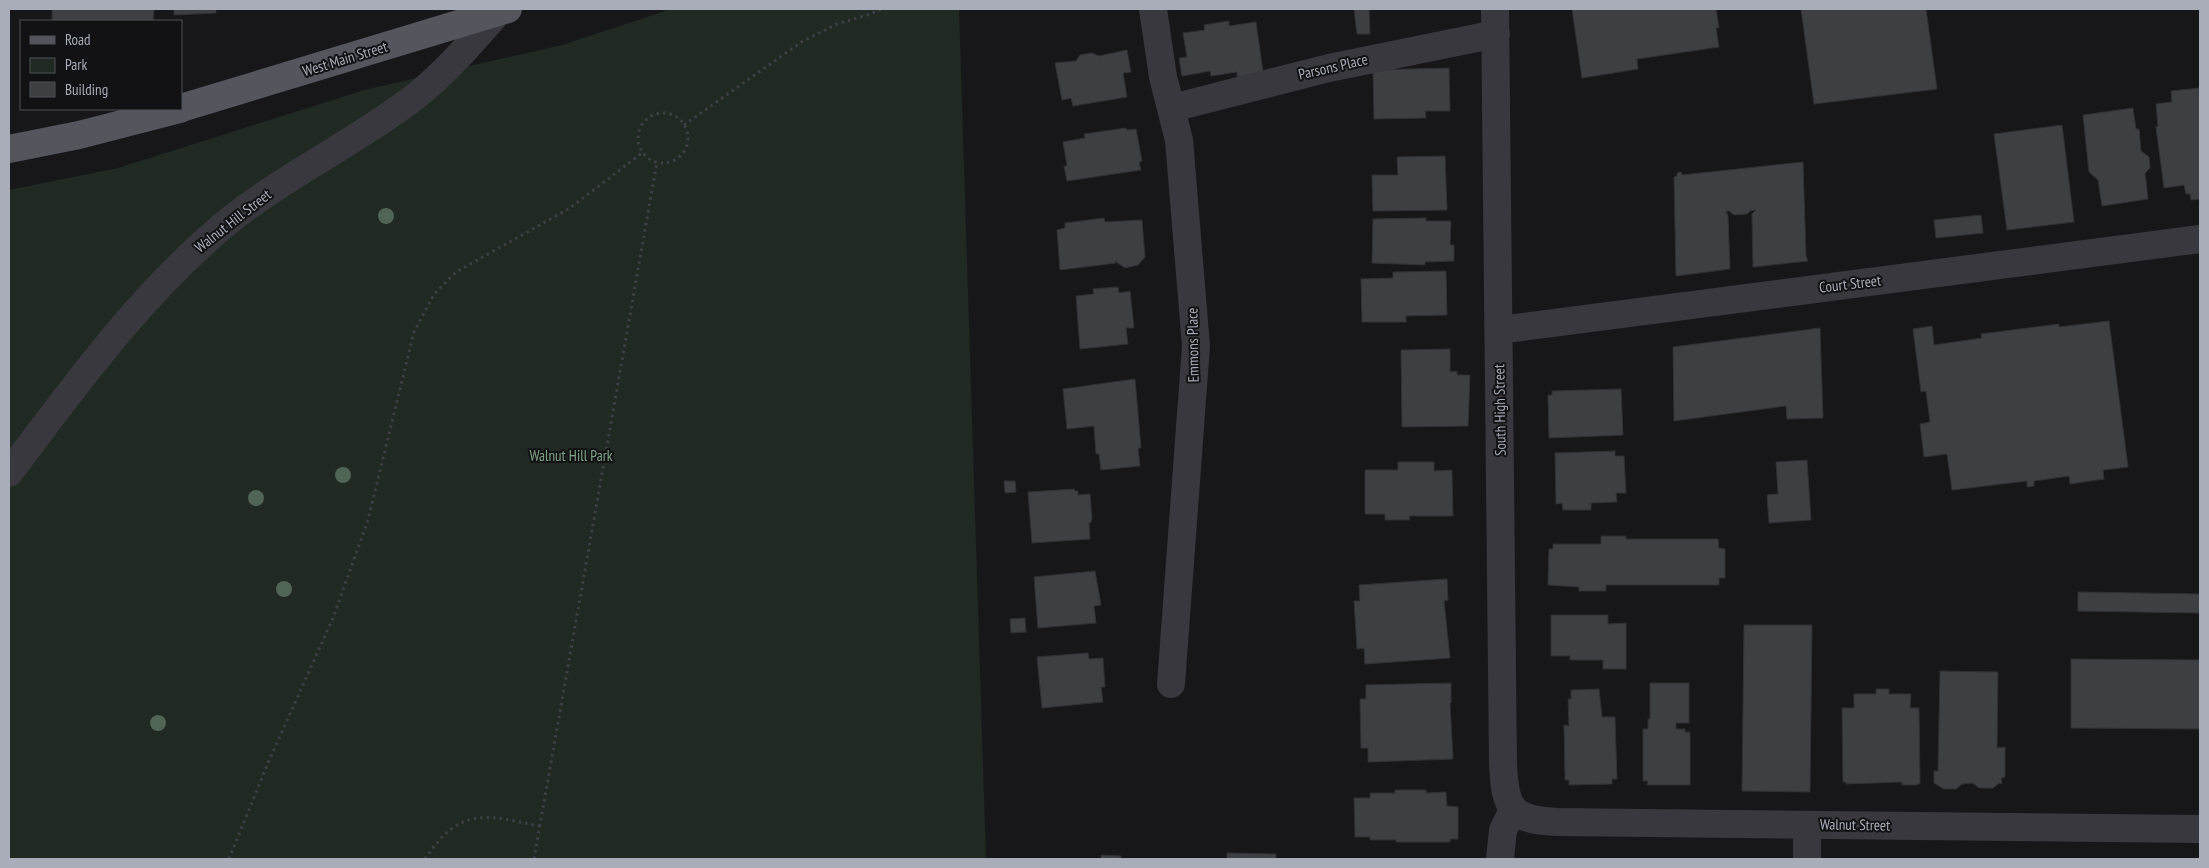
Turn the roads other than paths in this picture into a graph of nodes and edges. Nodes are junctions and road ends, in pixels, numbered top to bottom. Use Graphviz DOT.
graph roads {
  1 [pos="1153,9"];
  2 [pos="503,10"];
  3 [pos="1496,21"];
  4 [pos="1172,108"];
  5 [pos="182,109"];
  6 [pos="177,110"];
  7 [pos="9,149"];
  8 [pos="2200,239"];
  9 [pos="1499,330"];
  10 [pos="9,473"];
  11 [pos="1171,684"];
  12 [pos="1513,810"];
  13 [pos="1807,824"];
  14 [pos="2200,829"];
  15 [pos="1500,859"];
  16 [pos="1807,859"];
  1 -- 4 [label="street, Emmons Place"];
  2 -- 5 [label="main road, West Main Street"];
  2 -- 10 [label="street, Walnut Hill Street"];
  3 -- 4 [label="street, Parsons Place"];
  3 -- 9 [label="street, South High Street"];
  4 -- 11 [label="street, Emmons Place"];
  6 -- 7 [label="main road, West Main Street"];
  8 -- 9 [label="street, Court Street"];
  9 -- 12 [label="street, South High Street"];
  12 -- 13 [label="street, Walnut Street"];
  12 -- 15 [label="street"];
  13 -- 14 [label="street, Walnut Street"];
  13 -- 16 [label="street"];
}
